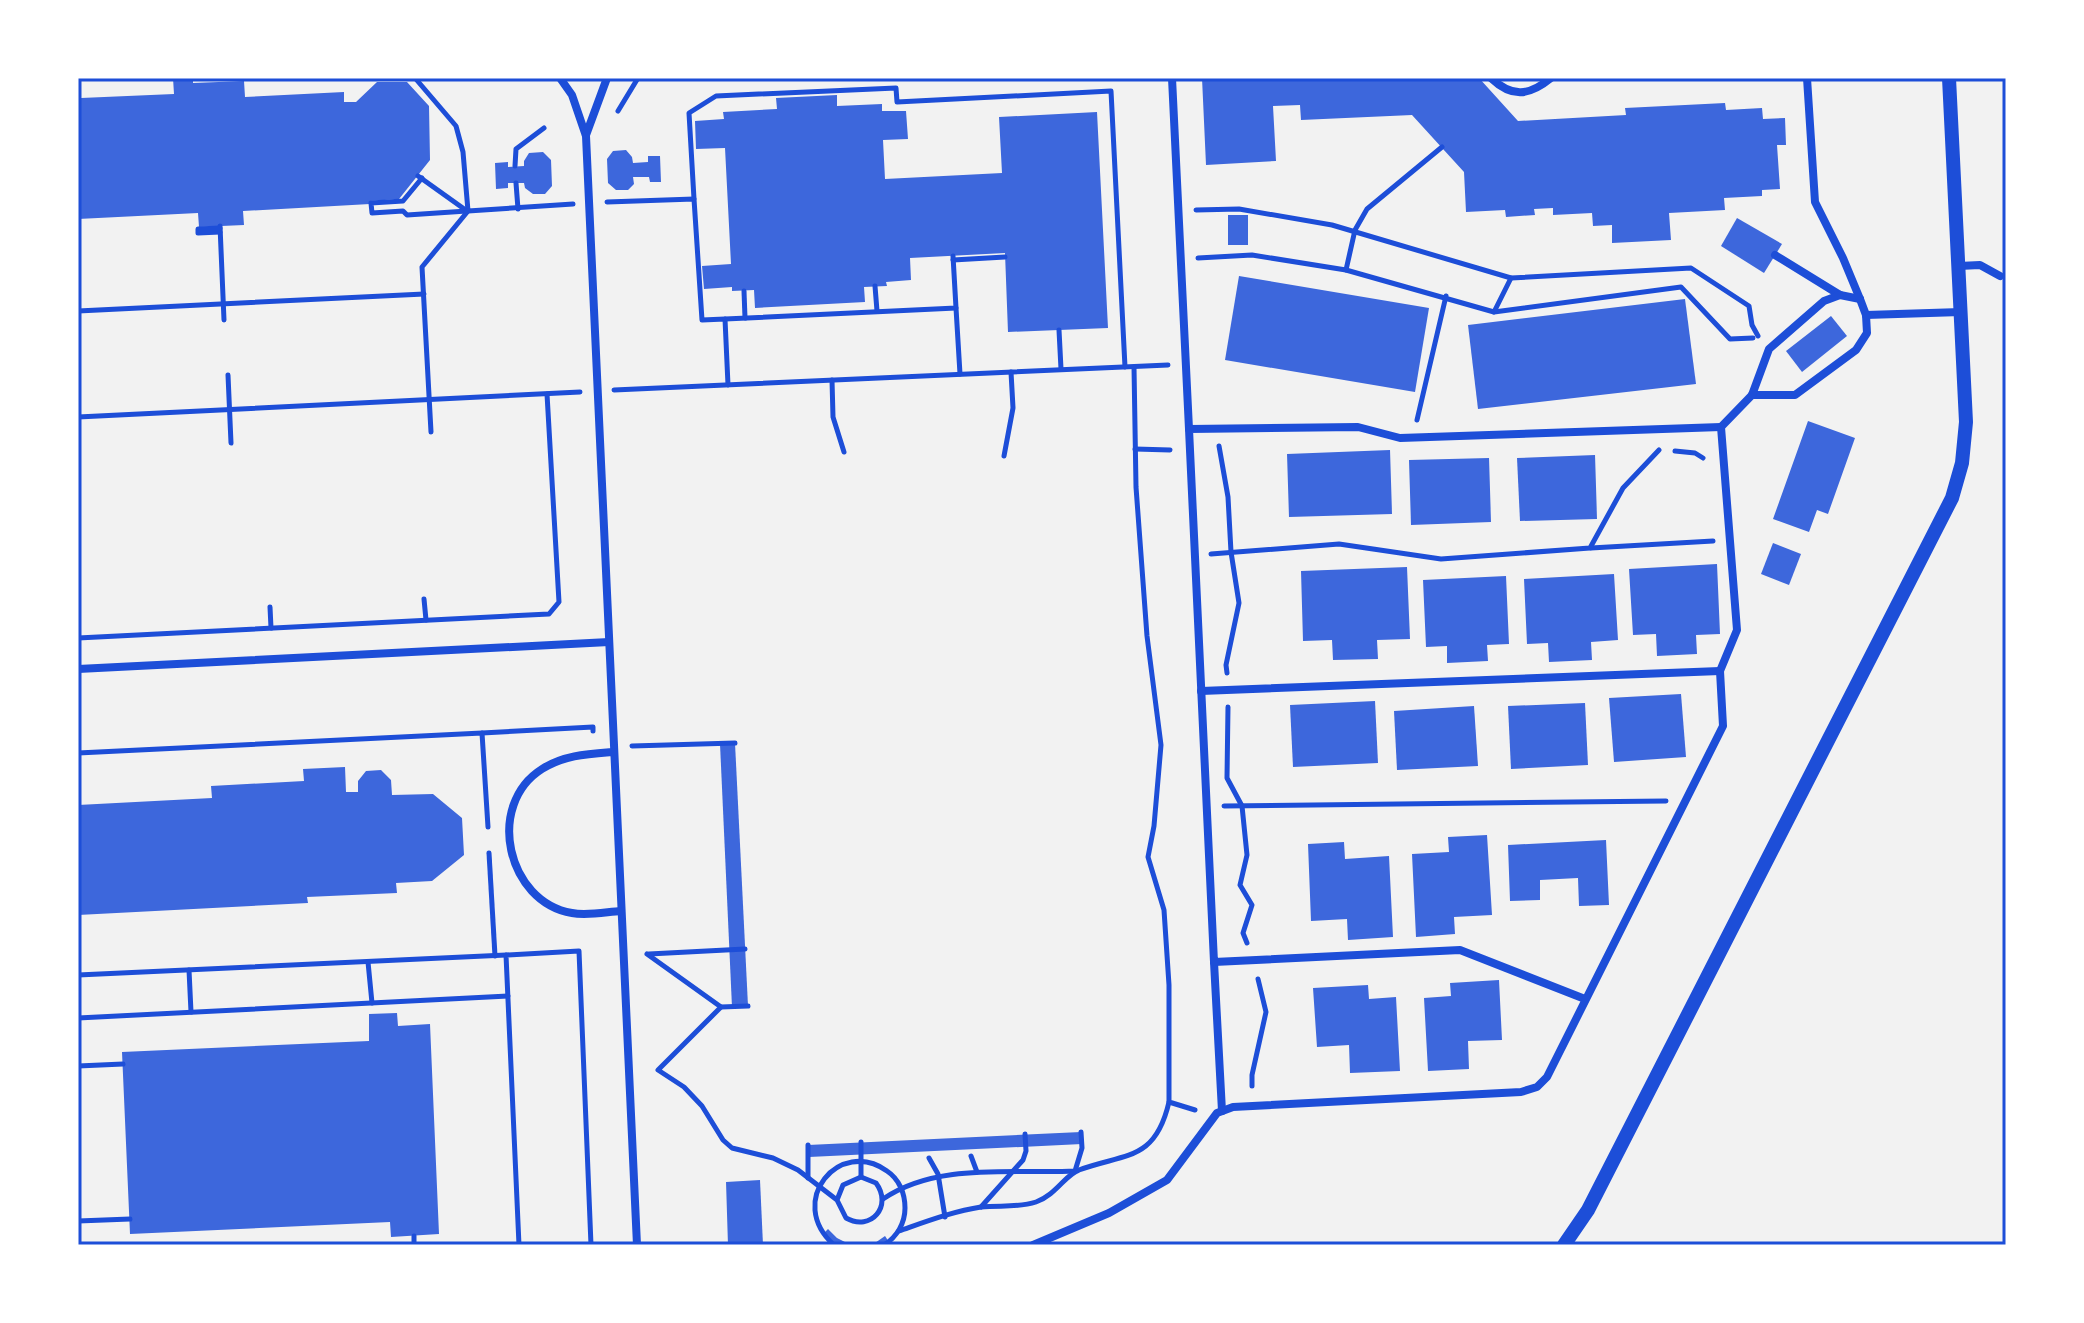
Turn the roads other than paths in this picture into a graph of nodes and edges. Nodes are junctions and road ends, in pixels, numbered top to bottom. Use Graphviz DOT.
graph roads {
  1 [pos="560,78"];
  2 [pos="607,78"];
  3 [pos="1172,78"];
  4 [pos="1491,78"];
  5 [pos="1551,78"];
  6 [pos="1807,78"];
  7 [pos="1949,78"];
  8 [pos="586,136"];
  9 [pos="1775,255"];
  10 [pos="1959,266"];
  11 [pos="2000,276"];
  12 [pos="1840,295"];
  13 [pos="1860,299"];
  14 [pos="1962,312"];
  15 [pos="1866,315"];
  16 [pos="1752,395"];
  17 [pos="1721,427"];
  18 [pos="1189,429"];
  19 [pos="609,642"];
  20 [pos="78,669"];
  21 [pos="1720,671"];
  22 [pos="1201,691"];
  23 [pos="614,752"];
  24 [pos="621,911"];
  25 [pos="1214,962"];
  26 [pos="1585,999"];
  27 [pos="1220,1112"];
  28 [pos="637,1245"];
  29 [pos="1033,1245"];
  30 [pos="1564,1245"];
  1 -- 8 [label="street"];
  2 -- 8 [label="street"];
  3 -- 18 [label="street"];
  4 -- 5 [label="street"];
  6 -- 13 [label="street"];
  7 -- 10 [label="street"];
  8 -- 19 [label="street"];
  9 -- 12 [label="street"];
  10 -- 11 [label="street"];
  10 -- 14 [label="street"];
  12 -- 13 [label="street"];
  12 -- 16 [label="street"];
  13 -- 15 [label="street"];
  14 -- 15 [label="street"];
  14 -- 30 [label="street"];
  15 -- 16 [label="street"];
  16 -- 17 [label="street"];
  17 -- 18 [label="street"];
  17 -- 21 [label="street"];
  18 -- 22 [label="street"];
  19 -- 20 [label="street"];
  19 -- 23 [label="street"];
  21 -- 22 [label="street"];
  21 -- 26 [label="street"];
  22 -- 25 [label="street"];
  23 -- 24 [label="street"];
  23 -- 24 [label="street"];
  24 -- 28 [label="street"];
  25 -- 26 [label="street"];
  25 -- 27 [label="street"];
  26 -- 27 [label="street"];
  27 -- 29 [label="street"];
}
